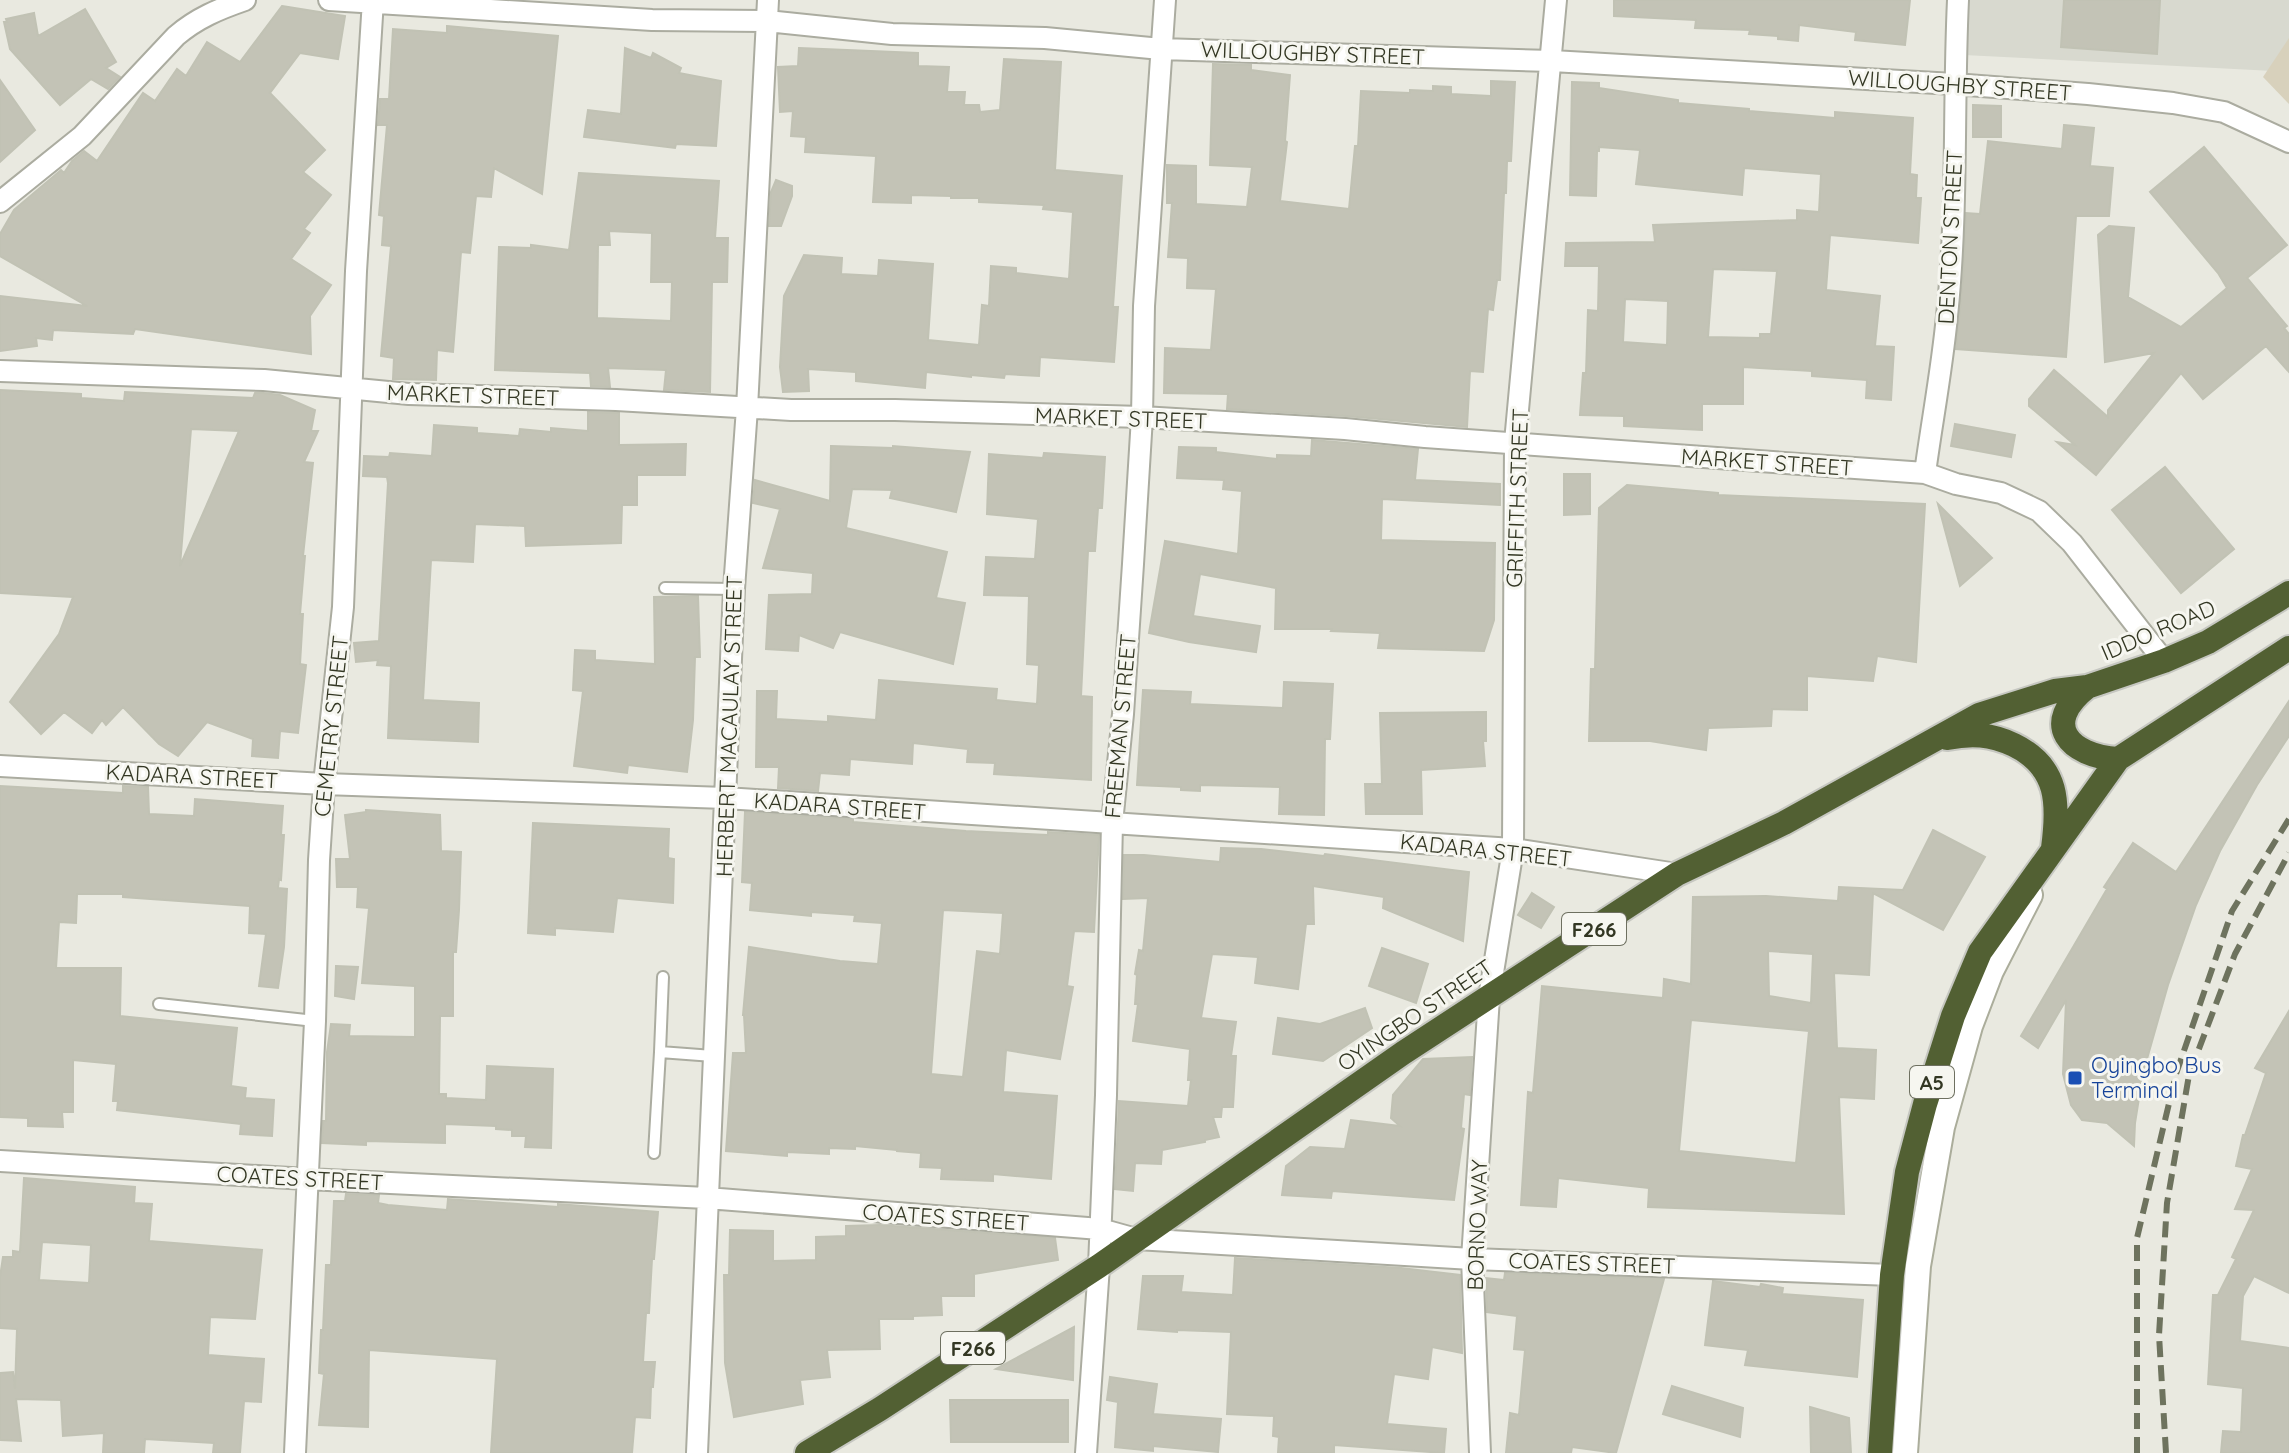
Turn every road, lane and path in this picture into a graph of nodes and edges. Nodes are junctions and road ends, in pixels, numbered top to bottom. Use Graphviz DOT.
graph roads {
  1 [pos="245,0"];
  2 [pos="329,0"];
  3 [pos="1165,0"];
  4 [pos="1556,0"];
  5 [pos="1958,0"];
  6 [pos="373,1"];
  7 [pos="767,10"];
  8 [pos="1161,49"];
  9 [pos="1552,61"];
  10 [pos="1954,84"];
  11 [pos="2289,142"];
  12 [pos="0,202"];
  13 [pos="0,371"];
  14 [pos="350,389"];
  15 [pos="747,408"];
  16 [pos="1142,417"];
  17 [pos="1515,442"];
  18 [pos="1925,473"];
  19 [pos="665,588"];
  20 [pos="734,589"];
  21 [pos="2289,593"];
  22 [pos="2289,648"];
  23 [pos="2164,661"];
  24 [pos="2087,687"];
  25 [pos="1928,742"];
  26 [pos="2118,759"];
  27 [pos="0,766"];
  28 [pos="324,784"];
  29 [pos="725,798"];
  30 [pos="1112,823"];
  31 [pos="1513,849"];
  32 [pos="2052,851"];
  33 [pos="1677,874"];
  34 [pos="663,977"];
  35 [pos="1489,997"];
  36 [pos="159,1004"];
  37 [pos="315,1021"];
  38 [pos="660,1052"];
  39 [pos="713,1056"];
  40 [pos="654,1153"];
  41 [pos="0,1161"];
  42 [pos="307,1179"];
  43 [pos="707,1198"];
  44 [pos="1100,1229"];
  45 [pos="1136,1239"];
  46 [pos="1472,1259"];
  47 [pos="1099,1266"];
  48 [pos="1892,1275"];
  49 [pos="295,1453"];
  50 [pos="697,1453"];
  51 [pos="807,1453"];
  52 [pos="1086,1453"];
  53 [pos="1480,1453"];
  54 [pos="1880,1453"];
  55 [pos="1905,1453"];
  1 -- 12 [label="street"];
  2 -- 6 [label="street, WILLOUGHBY STREET"];
  3 -- 8 [label="street, FREEMAN STREET"];
  4 -- 9 [label="street, GRIFFITH STREET"];
  5 -- 10 [label="street, DENTON STREET"];
  6 -- 7 [label="street, WILLOUGHBY STREET"];
  6 -- 14 [label="street, CEMETRY STREET"];
  7 -- 8 [label="street, WILLOUGHBY STREET"];
  7 -- 15 [label="street, HERBERT MACAULAY STREET"];
  8 -- 9 [label="street, WILLOUGHBY STREET"];
  8 -- 16 [label="street, FREEMAN STREET"];
  9 -- 10 [label="street, WILLOUGHBY STREET"];
  9 -- 17 [label="street, GRIFFITH STREET"];
  10 -- 11 [label="street, WILLOUGHBY STREET"];
  10 -- 18 [label="street, DENTON STREET"];
  13 -- 14 [label="street, MARKET STREET"];
  14 -- 15 [label="street, MARKET STREET"];
  14 -- 28 [label="street, CEMETRY STREET"];
  15 -- 16 [label="street, MARKET STREET"];
  15 -- 20 [label="street, HERBERT MACAULAY STREET"];
  16 -- 17 [label="street, MARKET STREET"];
  16 -- 30 [label="street, FREEMAN STREET"];
  17 -- 18 [label="street, MARKET STREET"];
  17 -- 31 [label="street, GRIFFITH STREET"];
  18 -- 23 [label="street, MARKET STREET"];
  19 -- 20 [label="lane"];
  20 -- 29 [label="street, HERBERT MACAULAY STREET"];
  21 -- 23 [label="highway, IDDO ROAD"];
  22 -- 26 [label="highway, A5"];
  23 -- 24 [label="highway, IDDO ROAD"];
  24 -- 25 [label="highway, OYINGBO STREET / F266"];
  24 -- 26 [label="highway"];
  25 -- 32 [label="highway, F266"];
  25 -- 33 [label="highway, OYINGBO STREET / F266"];
  26 -- 32 [label="highway, A5"];
  27 -- 28 [label="street, KADARA STREET"];
  28 -- 29 [label="street, KADARA STREET"];
  28 -- 37 [label="street, CEMETRY STREET"];
  29 -- 30 [label="street, KADARA STREET"];
  29 -- 39 [label="street, HERBERT MACAULAY STREET"];
  30 -- 31 [label="street, KADARA STREET"];
  30 -- 44 [label="street, FREEMAN STREET"];
  31 -- 33 [label="street, KADARA STREET"];
  31 -- 35 [label="street, GRIFFITH STREET"];
  32 -- 48 [label="highway, A5"];
  32 -- 55 [label="street"];
  33 -- 35 [label="highway, OYINGBO STREET / F266"];
  34 -- 38 [label="lane"];
  35 -- 45 [label="highway, OYINGBO STREET / F266"];
  35 -- 46 [label="street, BORNO WAY"];
  36 -- 37 [label="lane"];
  37 -- 42 [label="street, CEMETRY STREET"];
  38 -- 39 [label="lane"];
  38 -- 40 [label="lane"];
  39 -- 43 [label="street, HERBERT MACAULAY STREET"];
  41 -- 42 [label="street, COATES STREET"];
  42 -- 43 [label="street, COATES STREET"];
  42 -- 49 [label="street, CEMETRY STREET"];
  43 -- 44 [label="street, COATES STREET"];
  43 -- 50 [label="street, HERBERT MACAULAY STREET"];
  44 -- 45 [label="street, COATES STREET"];
  44 -- 47 [label="street, FREEMAN STREET"];
  45 -- 46 [label="street, COATES STREET"];
  45 -- 47 [label="highway, OYINGBO STREET / F266"];
  46 -- 48 [label="street, COATES STREET"];
  46 -- 53 [label="street, BORNO WAY"];
  47 -- 51 [label="highway, OYINGBO STREET / F266"];
  47 -- 52 [label="street, FREEMAN STREET"];
  48 -- 54 [label="highway, A5"];
}
